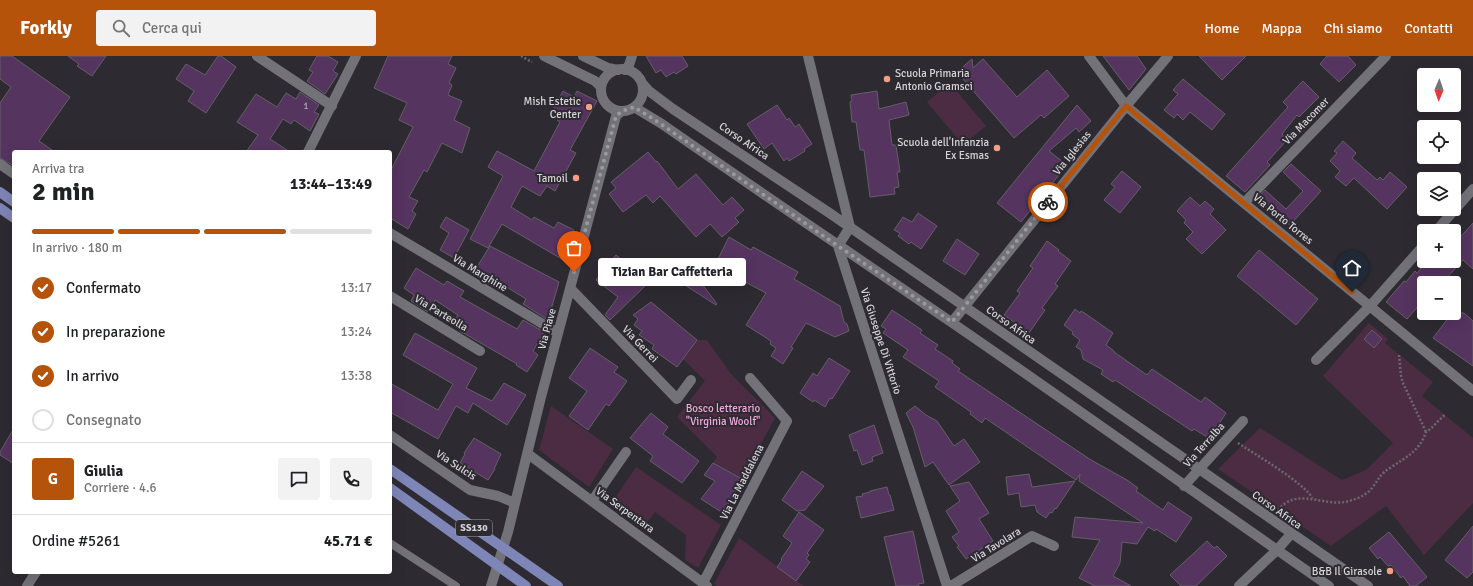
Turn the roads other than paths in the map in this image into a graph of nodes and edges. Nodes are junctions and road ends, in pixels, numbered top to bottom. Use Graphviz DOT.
graph roads {
  1 [pos="257,56"];
  2 [pos="356,56"];
  3 [pos="544,56"];
  4 [pos="583,56"];
  5 [pos="808,56"];
  6 [pos="1089,56"];
  7 [pos="1168,56"];
  8 [pos="1386,56"];
  9 [pos="627,66"];
  10 [pos="642,83"];
  11 [pos="601,87"];
  12 [pos="332,106"];
  13 [pos="1126,106"];
  14 [pos="634,107"];
  15 [pos="617,112"];
  16 [pos="309,150"];
  17 [pos="0,164"];
  18 [pos="12,173"];
  19 [pos="1473,189"];
  20 [pos="0,192"];
  21 [pos="12,201"];
  22 [pos="1244,203"];
  23 [pos="0,208"];
  24 [pos="12,217"];
  25 [pos="1442,224"];
  26 [pos="850,227"];
  27 [pos="392,234"];
  28 [pos="838,246"];
  29 [pos="1417,253"];
  30 [pos="570,288"];
  31 [pos="392,297"];
  32 [pos="964,306"];
  33 [pos="1370,306"];
  34 [pos="952,322"];
  35 [pos="558,333"];
  36 [pos="480,350"];
  37 [pos="1316,360"];
  38 [pos="750,378"];
  39 [pos="691,380"];
  40 [pos="1473,390"];
  41 [pos="1243,421"];
  42 [pos="392,436"];
  43 [pos="626,452"];
  44 [pos="528,454"];
  45 [pos="392,469"];
  46 [pos="1198,470"];
  47 [pos="1184,486"];
  48 [pos="392,489"];
  49 [pos="592,501"];
  50 [pos="515,503"];
  51 [pos="1291,534"];
  52 [pos="392,543"];
  53 [pos="1054,546"];
  54 [pos="503,548"];
  55 [pos="1276,550"];
  56 [pos="498,564"];
  57 [pos="35,574"];
  58 [pos="705,585"];
  59 [pos="27,586"];
  60 [pos="456,586"];
  61 [pos="491,586"];
  62 [pos="526,586"];
  63 [pos="558,586"];
  64 [pos="947,586"];
  65 [pos="951,586"];
  66 [pos="1239,586"];
  67 [pos="1329,586"];
  68 [pos="1368,586"];
  1 -- 12 [label="street"];
  2 -- 12 [label="street"];
  3 -- 11 [label="street"];
  4 -- 9 [label="street"];
  5 -- 26 [label="street"];
  6 -- 13 [label="street, Via Porto Torres"];
  7 -- 13 [label="street, Via Iglesias"];
  8 -- 22 [label="street, Via Macomer"];
  9 -- 10 [label="street"];
  9 -- 11 [label="street"];
  10 -- 14 [label="street"];
  10 -- 26 [label="street, Corso Africa"];
  11 -- 15 [label="street"];
  12 -- 16 [label="street"];
  13 -- 22 [label="street, Via Porto Torres"];
  13 -- 32 [label="street, Via Iglesias"];
  14 -- 15 [label="street"];
  14 -- 28 [label="street"];
  15 -- 30 [label="street, Via Piave"];
  17 -- 18 [label="street"];
  19 -- 25 [label="street"];
  20 -- 21 [label="main road"];
  22 -- 33 [label="street, Via Porto Torres"];
  23 -- 24 [label="main road"];
  26 -- 28 [label="street"];
  26 -- 32 [label="street, Corso Africa"];
  27 -- 35 [label="street, Via Marghine"];
  28 -- 34 [label="street"];
  28 -- 64 [label="street, Via Giuseppe Di Vittorio"];
  29 -- 33 [label="street"];
  30 -- 35 [label="street, Via Piave"];
  30 -- 39 [label="street, Via Gerrei"];
  31 -- 36 [label="street, Via Parteolla"];
  32 -- 34 [label="street, Via Iglesias"];
  32 -- 46 [label="street, Corso Africa"];
  33 -- 37 [label="street"];
  33 -- 40 [label="street, Via Porto Torres"];
  34 -- 47 [label="street"];
  35 -- 44 [label="street, Via Piave"];
  38 -- 58 [label="street, Via La Maddalena"];
  41 -- 46 [label="street, Via Terralba"];
  42 -- 50 [label="street, Via Sulcis"];
  43 -- 49 [label="street"];
  44 -- 49 [label="street, Via Serpentara"];
  44 -- 50 [label="street, Via Piave"];
  45 -- 54 [label="main road, SS130"];
  46 -- 47 [label="street, Via Terralba"];
  46 -- 51 [label="street, Corso Africa"];
  47 -- 55 [label="street"];
  48 -- 56 [label="main road, SS130"];
  49 -- 58 [label="street, Via Serpentara"];
  50 -- 54 [label="street, Via Piave"];
  51 -- 55 [label="street"];
  51 -- 68 [label="street, Corso Africa"];
  52 -- 60 [label="lane"];
  53 -- 65 [label="street, Via Tavolara"];
  54 -- 56 [label="street, Via Piave"];
  54 -- 63 [label="main road, SS130"];
  55 -- 66 [label="street"];
  55 -- 67 [label="street"];
  56 -- 61 [label="street, Via Piave"];
  56 -- 62 [label="main road, SS130"];
  57 -- 59 [label="street"];
}
